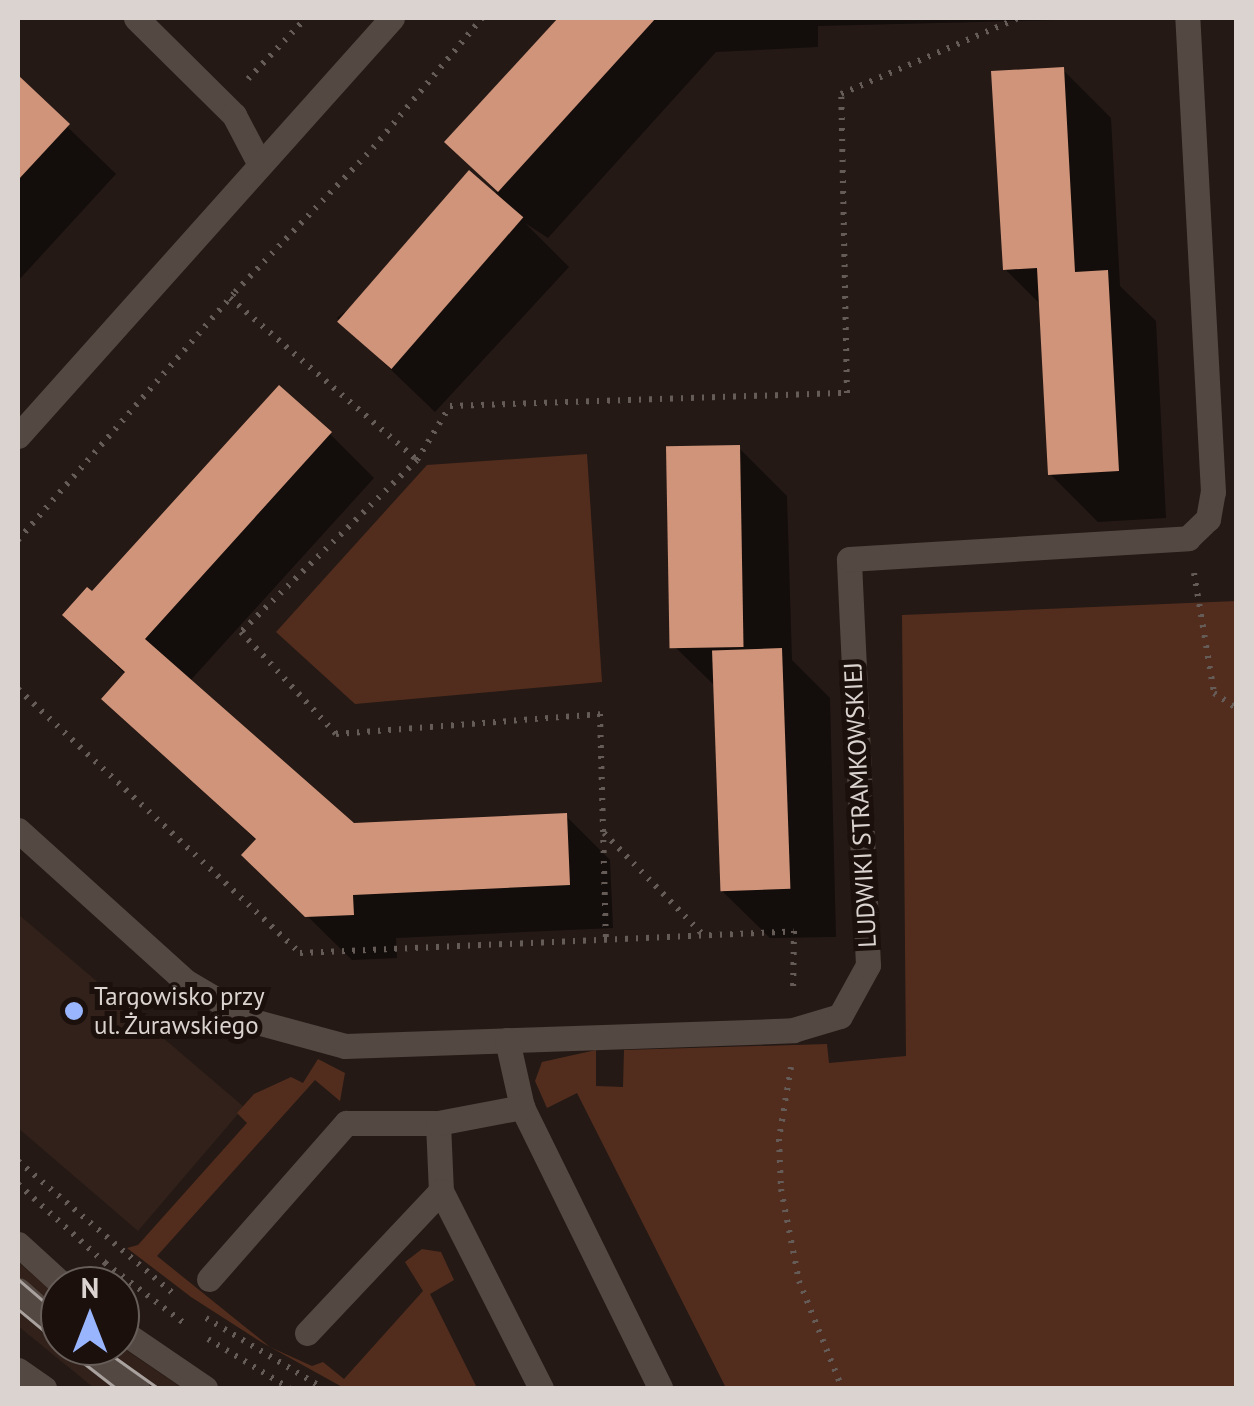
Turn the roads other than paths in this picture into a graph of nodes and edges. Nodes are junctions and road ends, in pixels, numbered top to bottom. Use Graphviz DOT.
graph roads {
  1 [pos="136,18"];
  2 [pos="392,18"];
  3 [pos="1187,18"];
  4 [pos="258,161"];
  5 [pos="18,436"];
  6 [pos="18,830"];
  7 [pos="507,1040"];
  8 [pos="522,1107"];
  9 [pos="438,1123"];
  10 [pos="441,1191"];
  11 [pos="18,1244"];
  12 [pos="42,1266"];
  13 [pos="209,1279"];
  14 [pos="18,1290"];
  15 [pos="40,1309"];
  16 [pos="307,1334"];
  17 [pos="140,1344"];
  18 [pos="108,1366"];
  19 [pos="18,1370"];
  20 [pos="44,1388"];
  21 [pos="137,1388"];
  22 [pos="205,1388"];
  23 [pos="541,1388"];
  24 [pos="660,1388"];
  1 -- 4 [label="street"];
  2 -- 4 [label="street"];
  3 -- 7 [label="street, LUDWIKI STRAMKOWSKIEJ"];
  4 -- 5 [label="street"];
  6 -- 7 [label="street, LUDWIKI STRAMKOWSKIEJ"];
  7 -- 8 [label="street"];
  8 -- 9 [label="street"];
  8 -- 24 [label="street"];
  9 -- 10 [label="street"];
  9 -- 13 [label="street"];
  10 -- 16 [label="street"];
  10 -- 23 [label="street"];
  11 -- 12 [label="street"];
  14 -- 15 [label="street"];
  17 -- 22 [label="street"];
  18 -- 21 [label="street"];
  19 -- 20 [label="street"];
}
